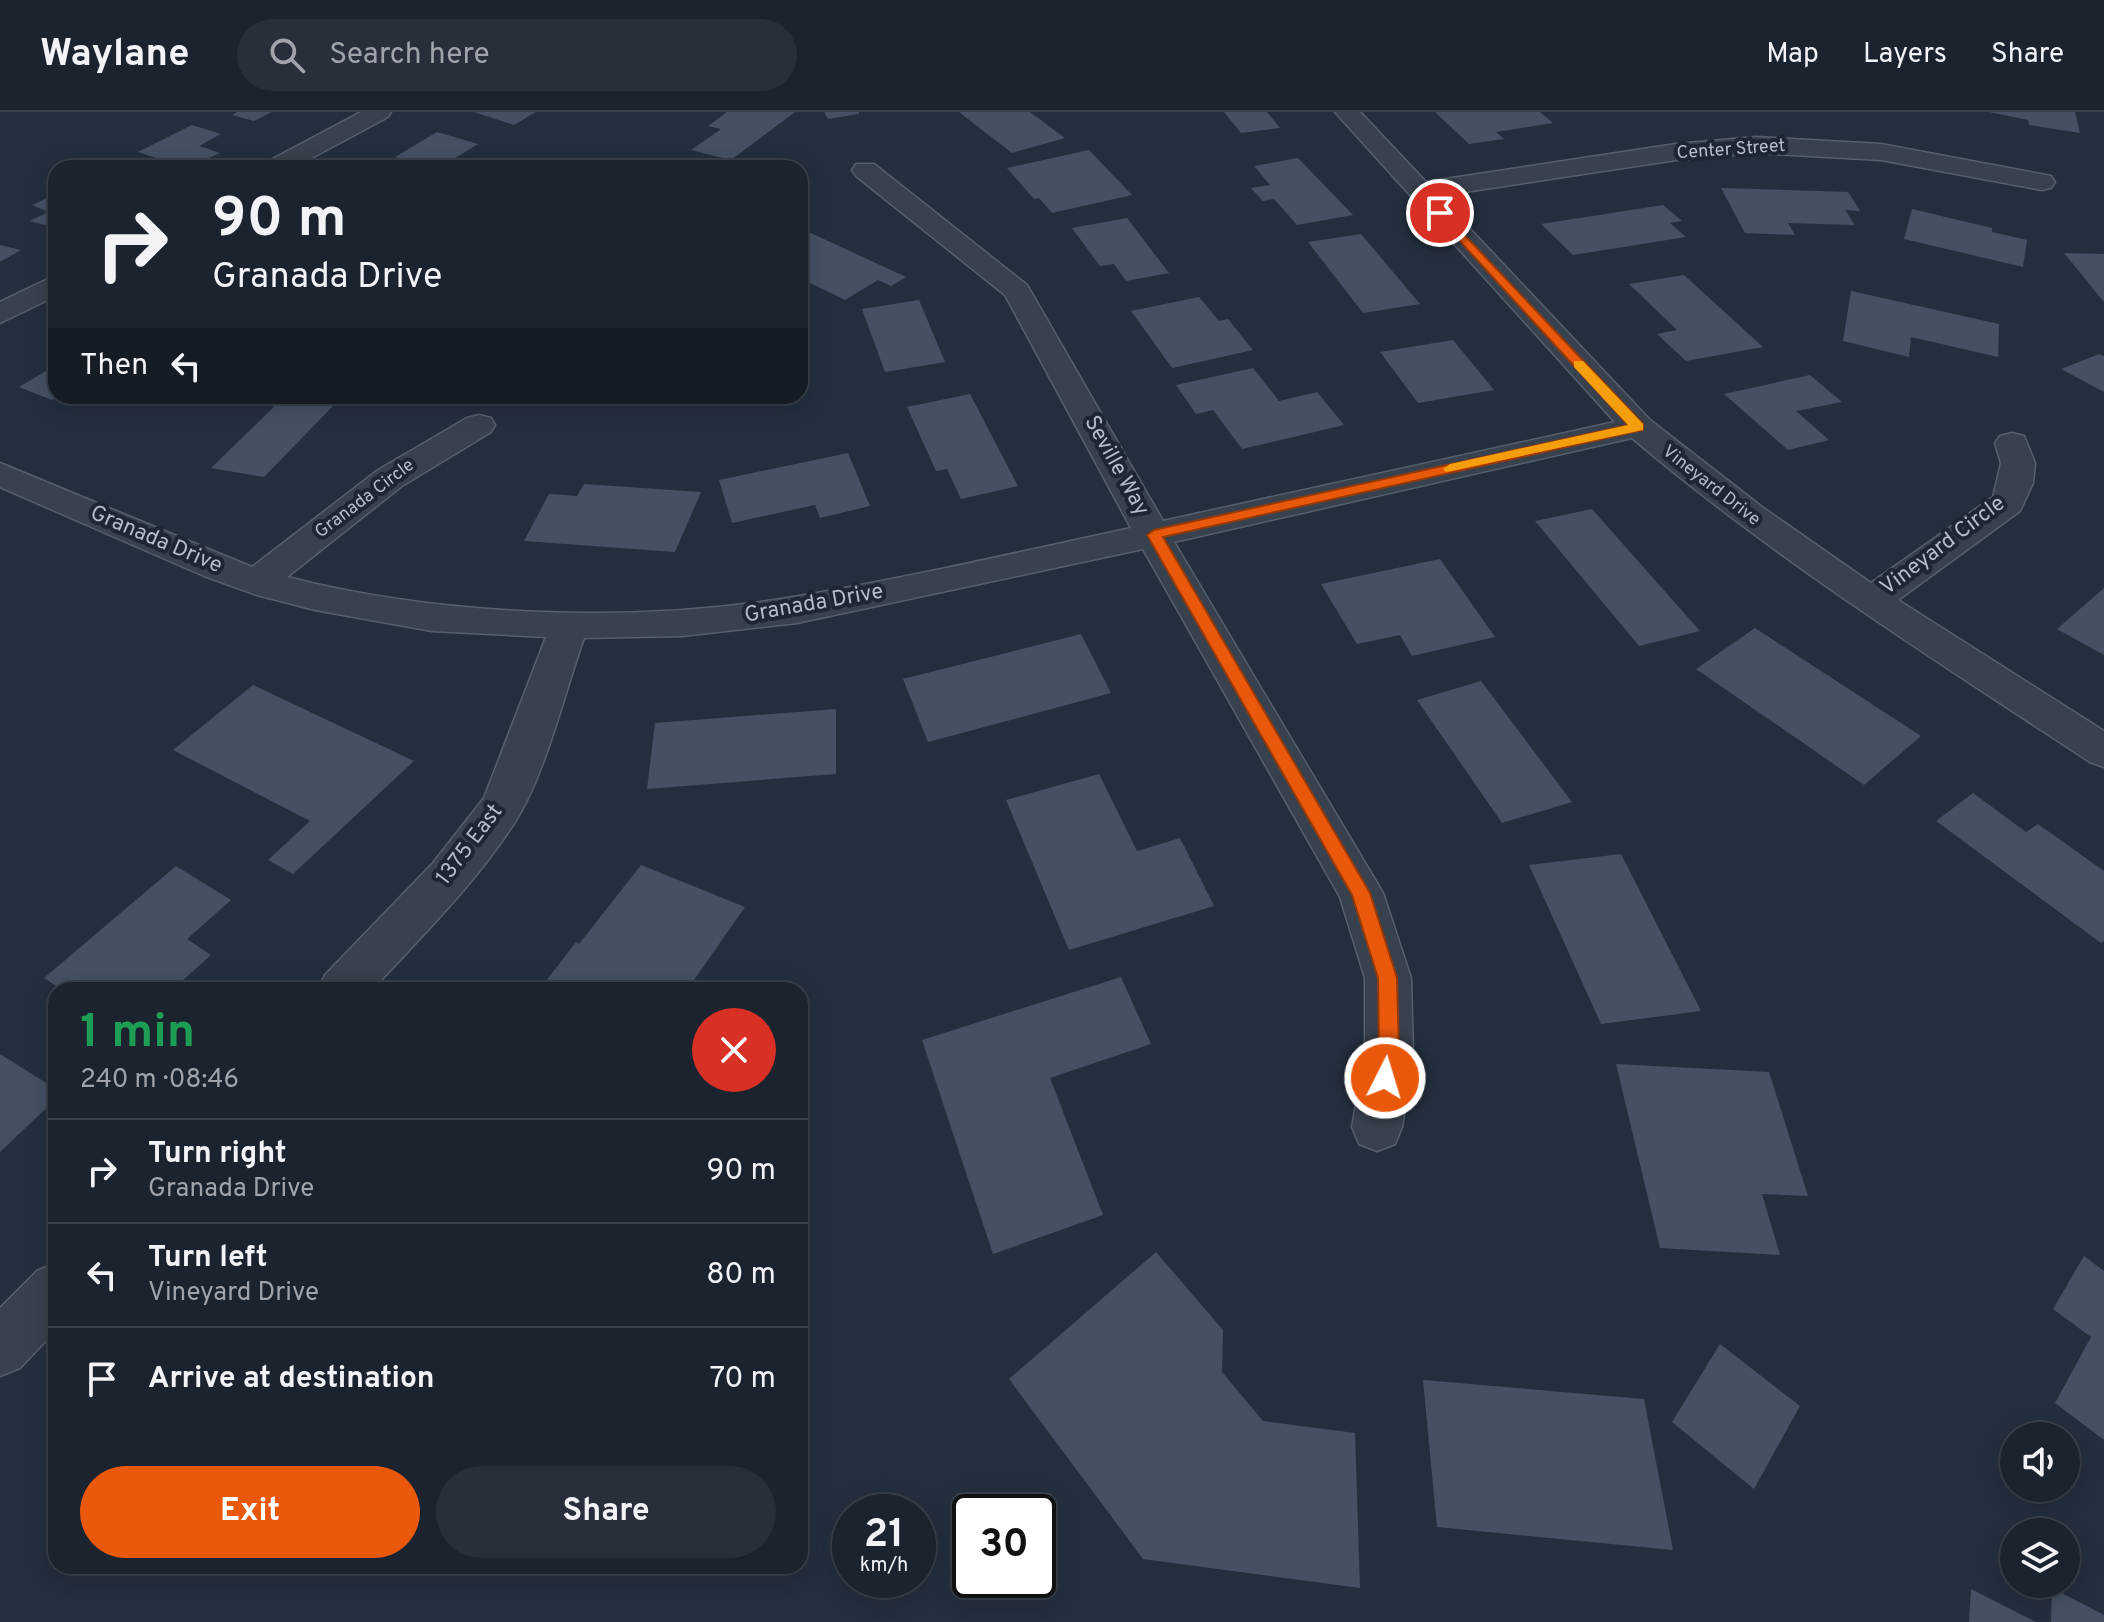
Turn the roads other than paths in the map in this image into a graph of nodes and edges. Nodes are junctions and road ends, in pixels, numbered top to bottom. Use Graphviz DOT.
graph roads {
  1 [pos="379,112"];
  2 [pos="1347,112"];
  3 [pos="289,160"];
  4 [pos="865,170"];
  5 [pos="2042,182"];
  6 [pos="1420,191"];
  7 [pos="48,288"];
  8 [pos="0,314"];
  9 [pos="479,425"];
  10 [pos="1638,427"];
  11 [pos="2012,443"];
  12 [pos="0,474"];
  13 [pos="1154,535"];
  14 [pos="257,582"];
  15 [pos="1871,600"];
  16 [pos="569,626"];
  17 [pos="2104,751"];
  18 [pos="350,982"];
  19 [pos="1377,1127"];
  20 [pos="48,1298"];
  21 [pos="0,1348"];
  1 -- 3 [label="street"];
  2 -- 6 [label="street, Vineyard Drive"];
  4 -- 13 [label="street, Seville Way"];
  5 -- 6 [label="street, Center Street"];
  6 -- 10 [label="street, Vineyard Drive"];
  7 -- 8 [label="street"];
  9 -- 14 [label="street, Granada Circle"];
  10 -- 13 [label="street, Granada Drive"];
  10 -- 15 [label="street, Vineyard Drive"];
  11 -- 15 [label="street, Vineyard Circle"];
  12 -- 14 [label="street, Granada Drive"];
  13 -- 16 [label="street, Granada Drive"];
  13 -- 19 [label="street, Seville Way"];
  14 -- 16 [label="street, Granada Drive"];
  15 -- 17 [label="street, Vineyard Drive"];
  16 -- 18 [label="street, 1375 East"];
  20 -- 21 [label="street"];
}
